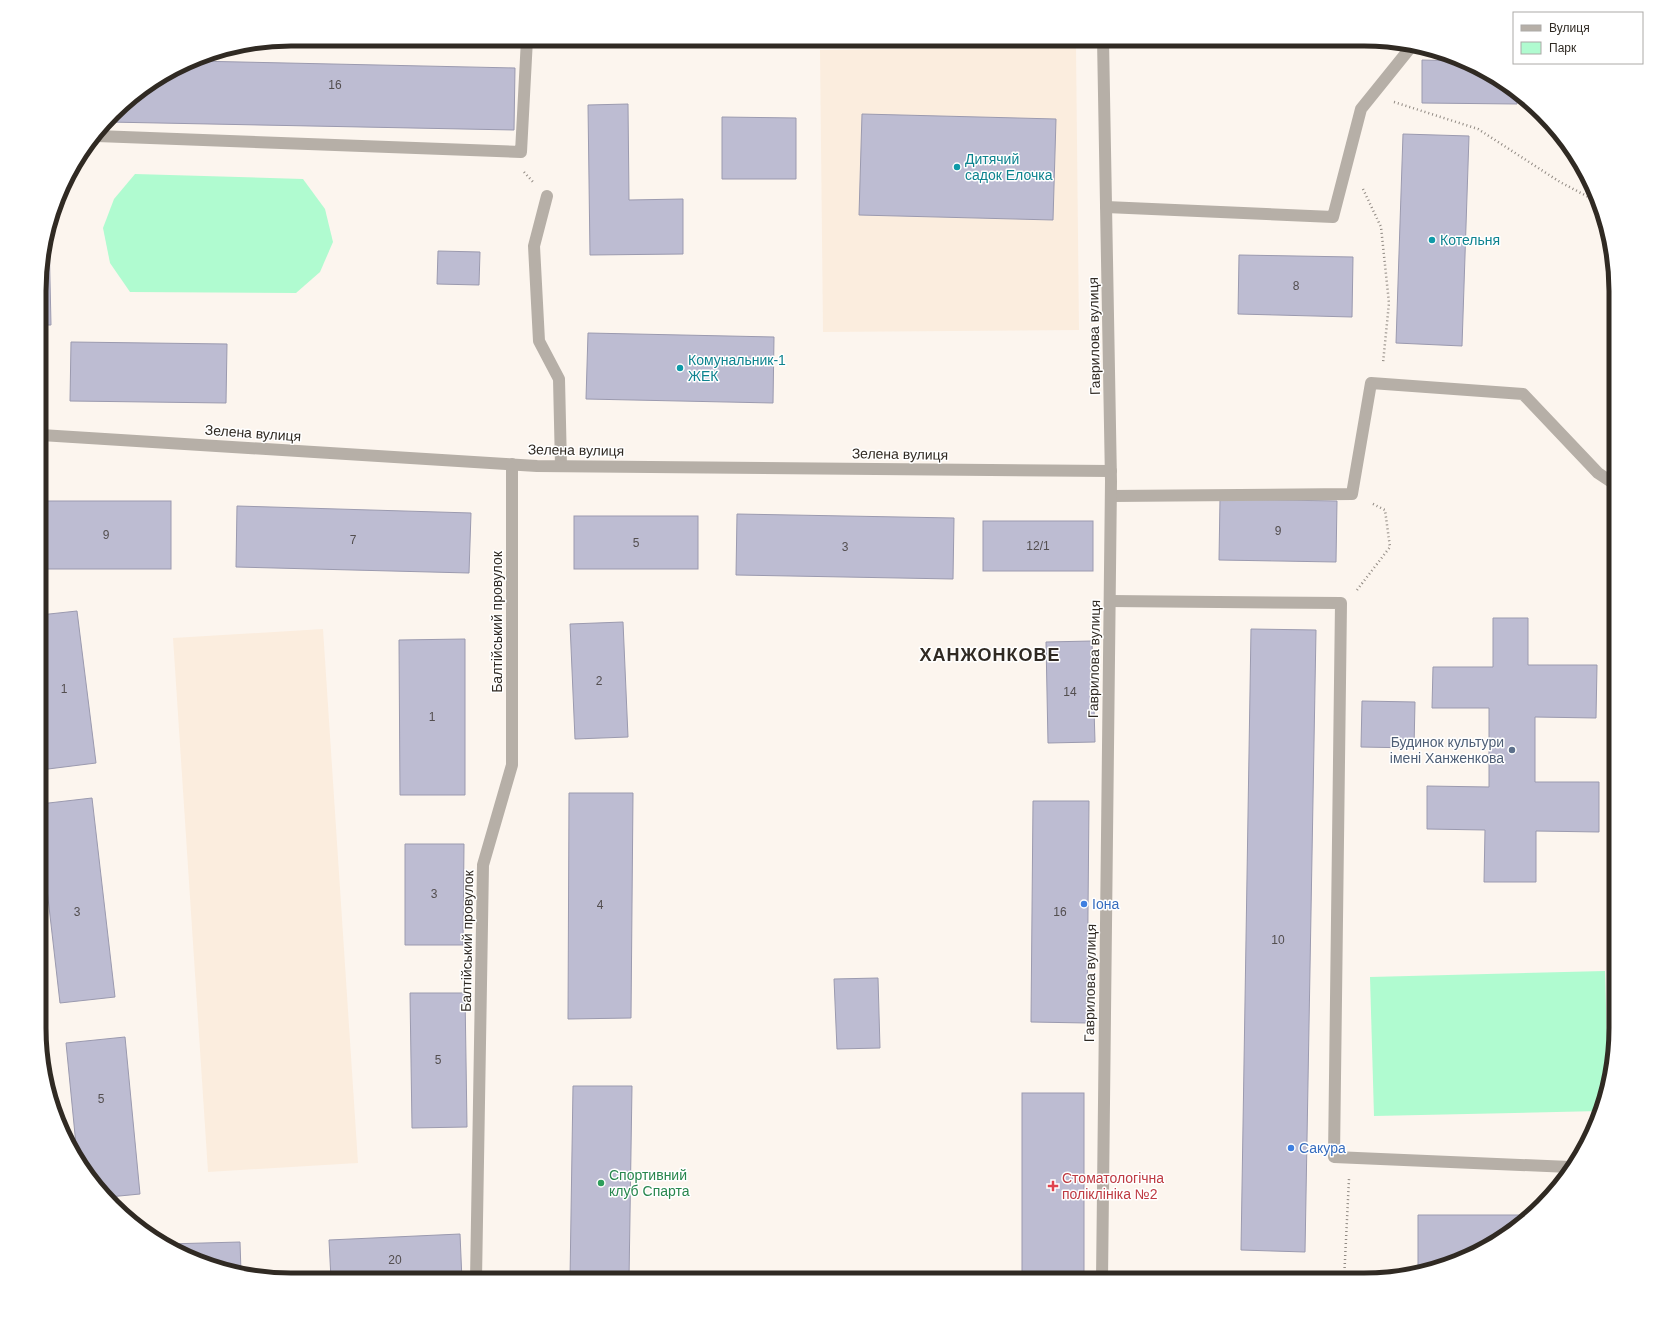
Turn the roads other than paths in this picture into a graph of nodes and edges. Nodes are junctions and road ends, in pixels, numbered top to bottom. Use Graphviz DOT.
graph roads {
  1 [pos="527,46"];
  2 [pos="1103,46"];
  3 [pos="1408,50"];
  4 [pos="102,136"];
  5 [pos="548,196"];
  6 [pos="1106,207"];
  7 [pos="46,435"];
  8 [pos="512,464"];
  9 [pos="561,466"];
  10 [pos="1111,471"];
  11 [pos="1609,480"];
  12 [pos="1111,496"];
  13 [pos="1110,601"];
  14 [pos="1566,1167"];
  15 [pos="476,1273"];
  16 [pos="1102,1273"];
  1 -- 4 [label="street"];
  2 -- 6 [label="street, Гаврилова вулиця"];
  3 -- 6 [label="street"];
  5 -- 9 [label="street"];
  6 -- 10 [label="street, Гаврилова вулиця"];
  7 -- 8 [label="street, Зелена вулиця"];
  8 -- 9 [label="street, Зелена вулиця"];
  8 -- 15 [label="street, Балтійський провулок"];
  9 -- 10 [label="street, Зелена вулиця"];
  10 -- 12 [label="street, Гаврилова вулиця"];
  11 -- 12 [label="street"];
  12 -- 13 [label="street, Гаврилова вулиця"];
  13 -- 14 [label="street"];
  13 -- 16 [label="street, Гаврилова вулиця"];
}
